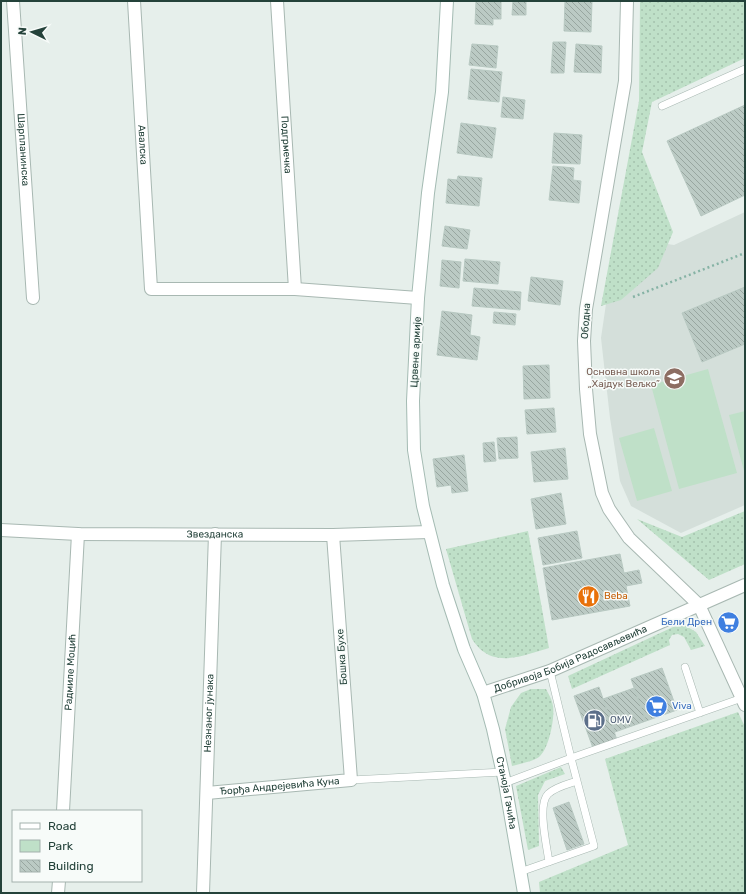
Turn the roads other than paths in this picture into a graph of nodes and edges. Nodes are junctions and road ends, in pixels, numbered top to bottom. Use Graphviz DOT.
graph roads {
  1 [pos="13,1"];
  2 [pos="134,1"];
  3 [pos="277,1"];
  4 [pos="448,1"];
  5 [pos="627,1"];
  6 [pos="745,69"];
  7 [pos="662,106"];
  8 [pos="295,289"];
  9 [pos="33,298"];
  10 [pos="418,298"];
  11 [pos="1,530"];
  12 [pos="429,532"];
  13 [pos="78,534"];
  14 [pos="215,534"];
  15 [pos="334,535"];
  16 [pos="745,585"];
  17 [pos="699,605"];
  18 [pos="685,667"];
  19 [pos="550,671"];
  20 [pos="483,693"];
  21 [pos="743,695"];
  22 [pos="700,713"];
  23 [pos="571,758"];
  24 [pos="504,778"];
  25 [pos="351,780"];
  26 [pos="577,781"];
  27 [pos="207,793"];
  28 [pos="63,810"];
  29 [pos="549,862"];
  30 [pos="520,872"];
  31 [pos="59,882"];
  32 [pos="58,893"];
  33 [pos="203,893"];
  34 [pos="524,893"];
  1 -- 9 [label="street, Шарпланинска"];
  2 -- 8 [label="street, Авалска"];
  3 -- 8 [label="street, Подгрмечка"];
  4 -- 10 [label="street, Црвене армије"];
  5 -- 17 [label="street, Ободна"];
  6 -- 7 [label="lane"];
  8 -- 10 [label="street"];
  10 -- 12 [label="street, Црвене армије"];
  11 -- 13 [label="street, Звезданска"];
  12 -- 15 [label="street, Звезданска"];
  12 -- 20 [label="street, Црвене армије"];
  13 -- 14 [label="street, Звезданска"];
  13 -- 28 [label="street, Радмиле Моцић"];
  14 -- 15 [label="street, Звезданска"];
  14 -- 27 [label="street, Незнаног јунака"];
  15 -- 25 [label="street, Бошка Бухе"];
  16 -- 17 [label="street, Добривоја Бобија Радосављевића"];
  17 -- 19 [label="street, Добривоја Бобија Радосављевића"];
  17 -- 21 [label="street"];
  18 -- 22 [label="lane"];
  19 -- 20 [label="street, Добривоја Бобија Радосављевића"];
  19 -- 23 [label="lane"];
  20 -- 24 [label="street, Станоја Гачића"];
  21 -- 22 [label="lane"];
  22 -- 23 [label="lane"];
  23 -- 24 [label="lane"];
  23 -- 26 [label="lane"];
  24 -- 25 [label="lane"];
  24 -- 30 [label="street, Станоја Гачића"];
  25 -- 27 [label="street, Ђорђа Андрејевића Куна"];
  26 -- 29 [label="lane"];
  26 -- 29 [label="lane"];
  27 -- 33 [label="street, Незнаног јунака"];
  29 -- 30 [label="lane"];
  30 -- 34 [label="street, Станоја Гачића"];
  31 -- 32 [label="street"];
}
